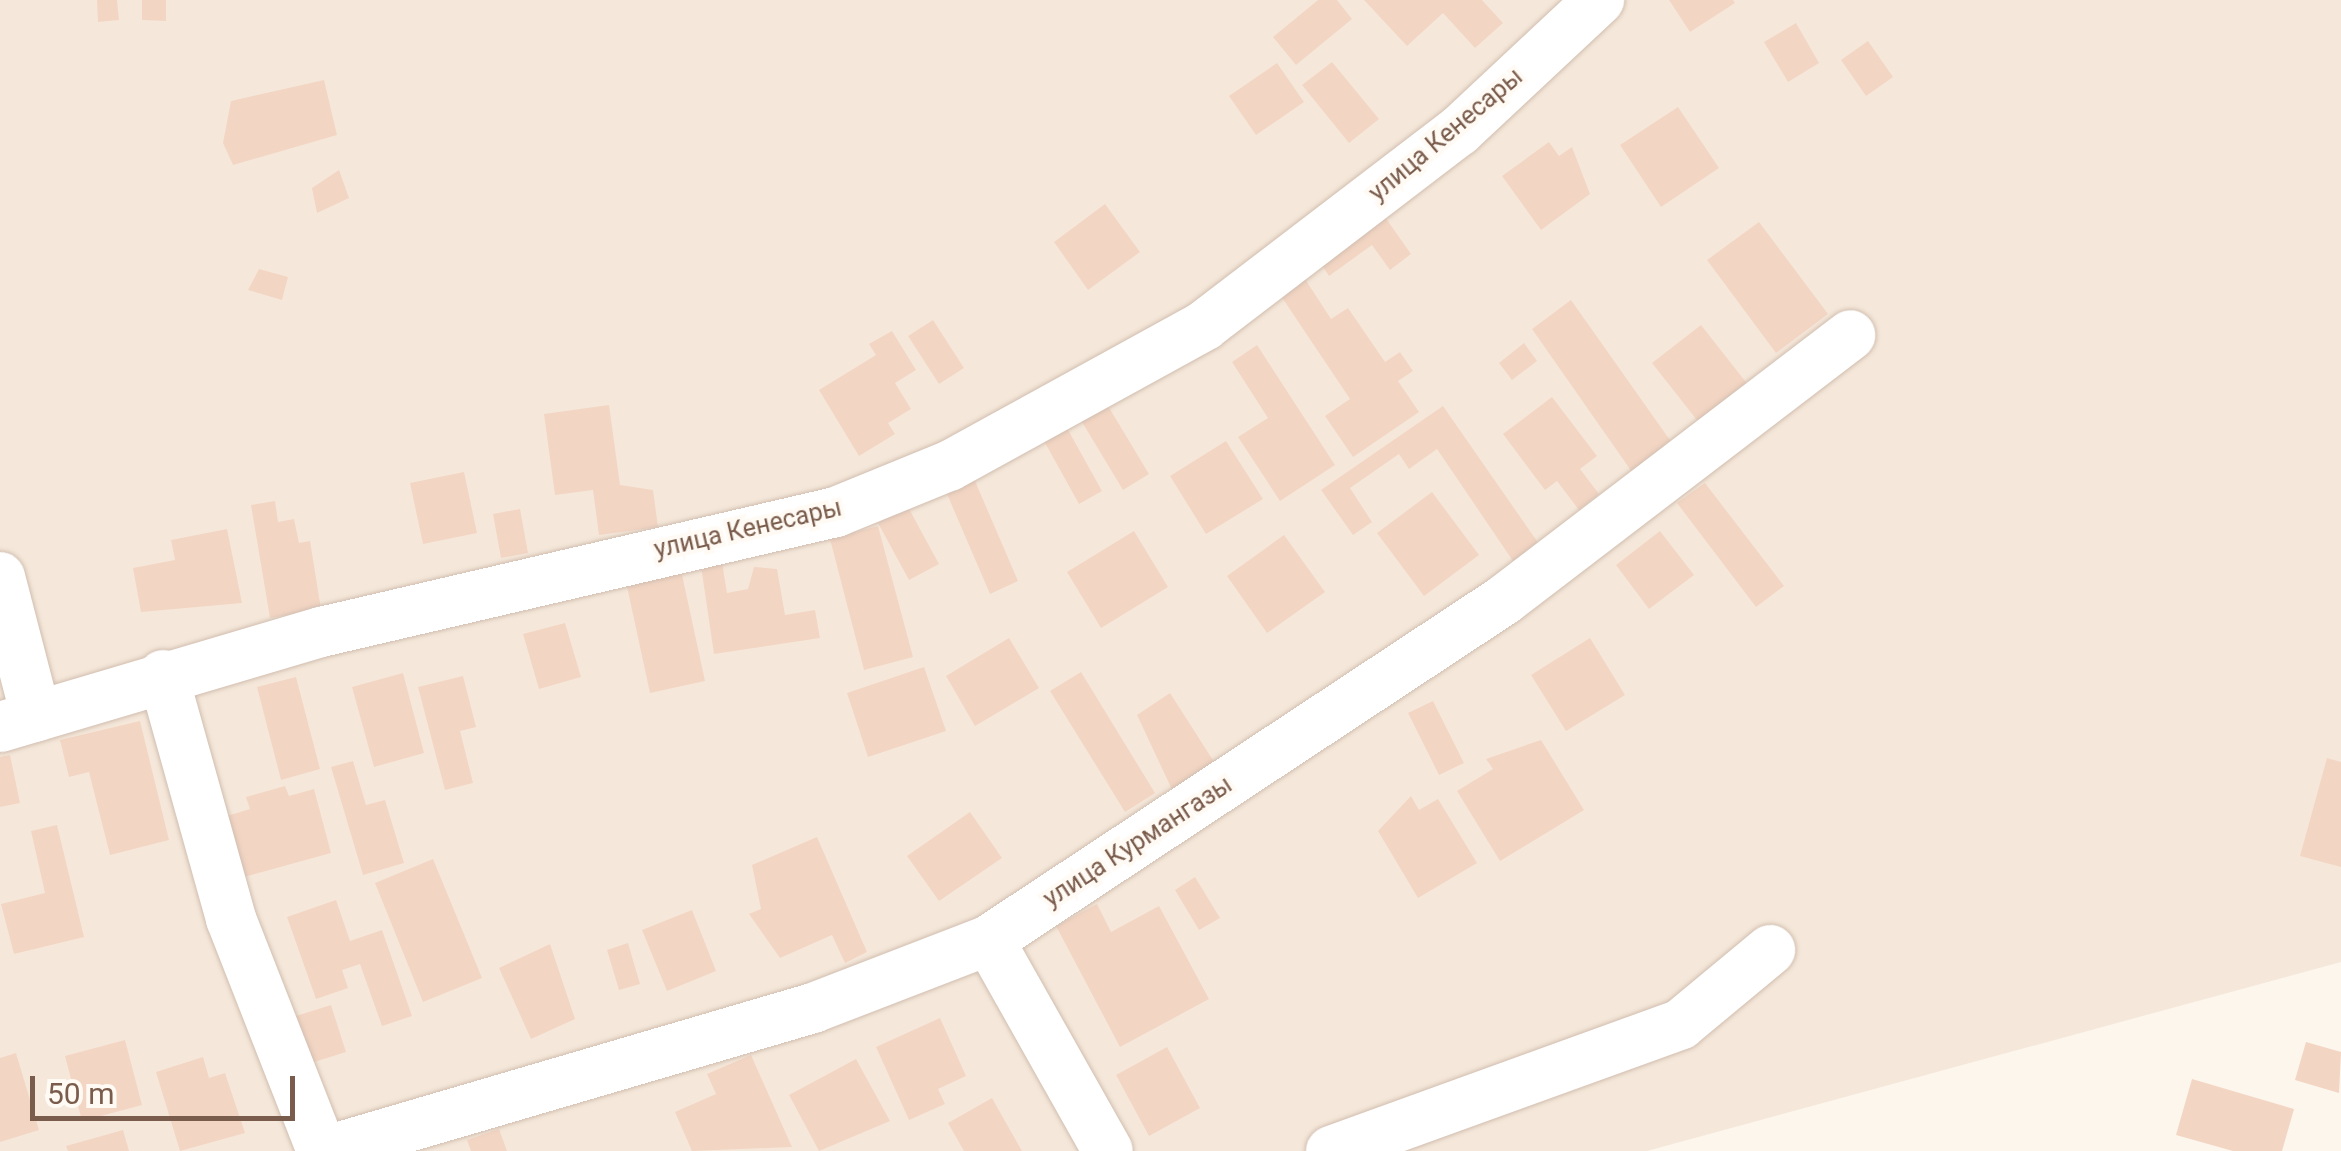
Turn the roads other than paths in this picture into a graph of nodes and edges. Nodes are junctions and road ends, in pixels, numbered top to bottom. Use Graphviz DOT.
graph roads {
  1 [pos="1599,0"];
  2 [pos="1850,335"];
  3 [pos="0,577"];
  4 [pos="164,676"];
  5 [pos="18,722"];
  6 [pos="989,940"];
  7 [pos="1770,950"];
  8 [pos="333,1150"];
  9 [pos="1108,1151"];
  10 [pos="1331,1151"];
  1 -- 4 [label="street, улица Кенесары"];
  2 -- 6 [label="street, улица Курмангазы"];
  3 -- 5 [label="street"];
  4 -- 5 [label="street, улица Кенесары"];
  4 -- 8 [label="street"];
  6 -- 8 [label="street, улица Курмангазы"];
  6 -- 9 [label="street"];
  7 -- 10 [label="street"];
}
